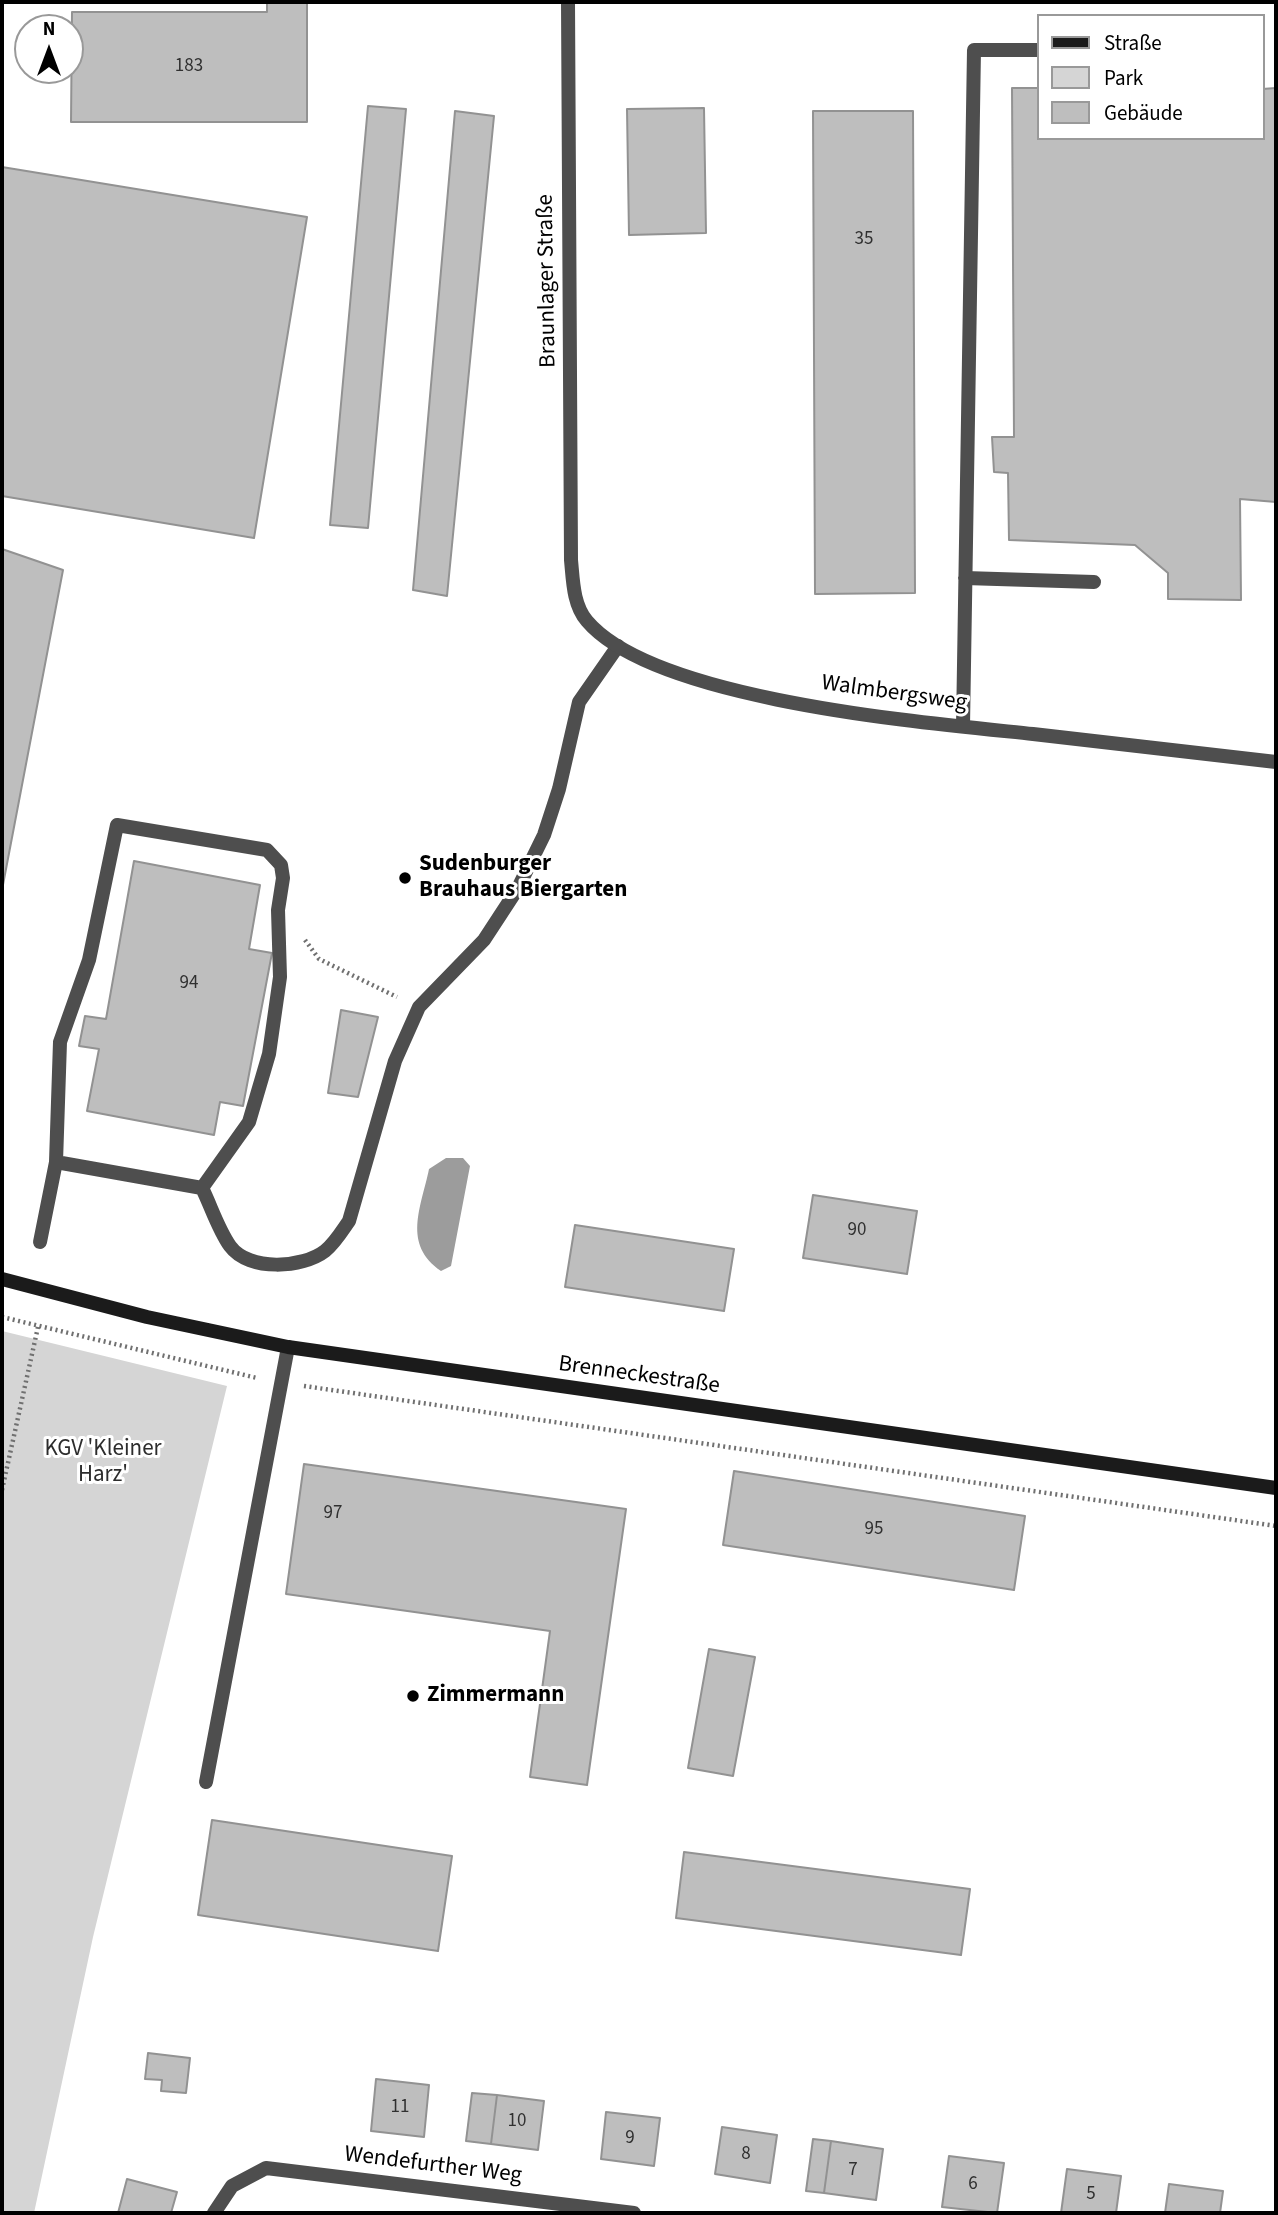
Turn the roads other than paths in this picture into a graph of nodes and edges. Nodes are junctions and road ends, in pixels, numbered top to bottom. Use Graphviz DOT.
graph roads {
  1 [pos="568,2"];
  2 [pos="1036,50"];
  3 [pos="571,560"];
  4 [pos="965,578"];
  5 [pos="1094,582"];
  6 [pos="618,646"];
  7 [pos="963,726"];
  8 [pos="1276,762"];
  9 [pos="56,1162"];
  10 [pos="202,1188"];
  11 [pos="40,1242"];
  12 [pos="2,1279"];
  13 [pos="288,1347"];
  14 [pos="1276,1488"];
  15 [pos="206,1782"];
  16 [pos="606,2212"];
  17 [pos="214,2213"];
  18 [pos="634,2213"];
  1 -- 3 [label="street, Braunlager Straße"];
  2 -- 4 [label="street"];
  3 -- 6 [label="street, Walmbergsweg"];
  4 -- 5 [label="street"];
  4 -- 7 [label="street"];
  6 -- 7 [label="street, Walmbergsweg"];
  6 -- 10 [label="street"];
  7 -- 8 [label="street, Walmbergsweg"];
  9 -- 10 [label="street"];
  9 -- 10 [label="street"];
  9 -- 11 [label="street"];
  12 -- 13 [label="main road, Brenneckestraße"];
  13 -- 14 [label="main road, Brenneckestraße"];
  13 -- 15 [label="street"];
  16 -- 17 [label="street, Wendefurther Weg"];
  16 -- 18 [label="street, Wendefurther Weg"];
}
